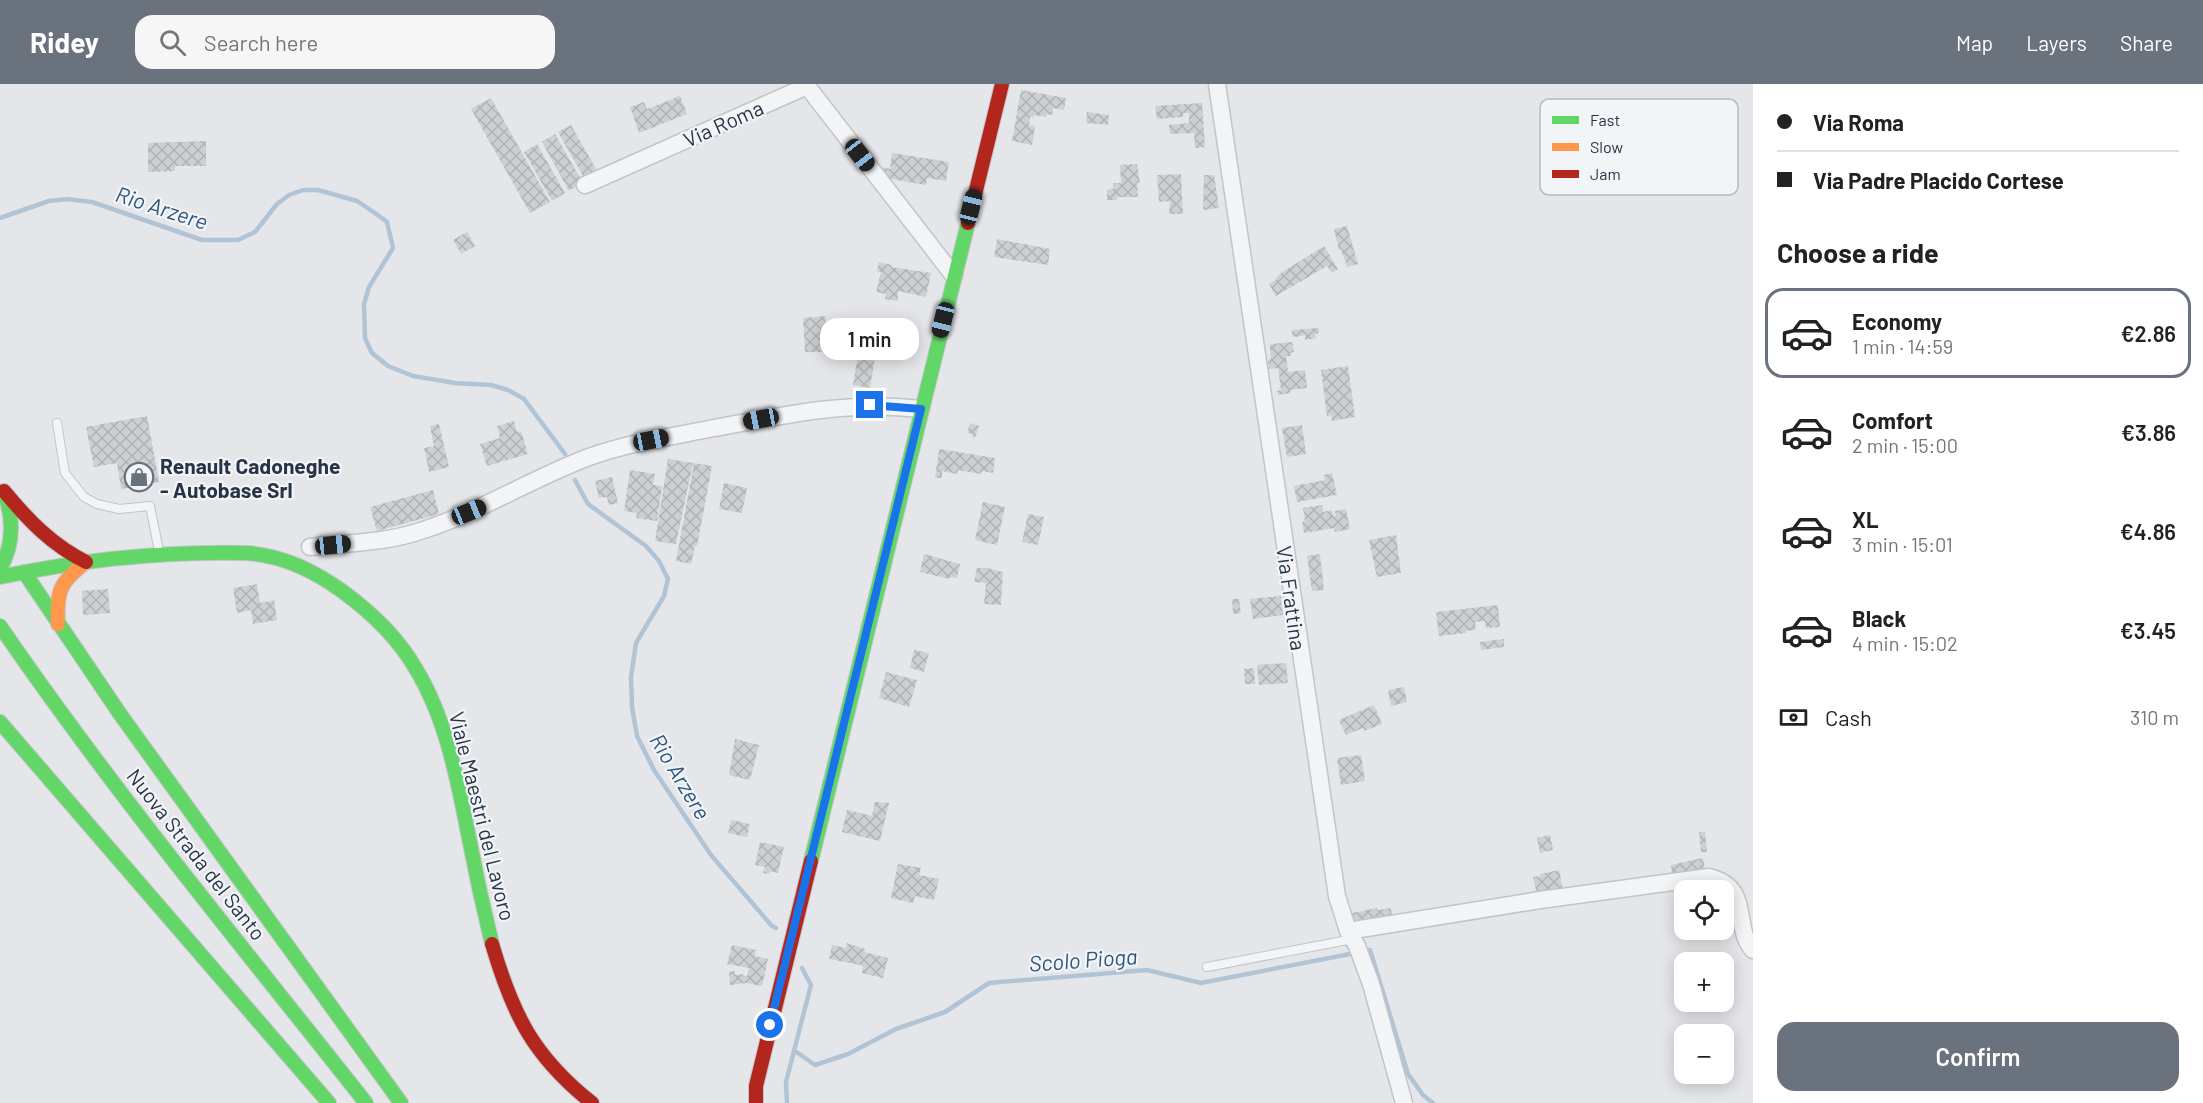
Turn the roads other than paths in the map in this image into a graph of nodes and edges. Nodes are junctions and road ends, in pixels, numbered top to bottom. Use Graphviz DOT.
graph roads {
  1 [pos="1002,84"];
  2 [pos="1217,84"];
  3 [pos="585,185"];
  4 [pos="954,276"];
  5 [pos="921,409"];
  6 [pos="57,423"];
  7 [pos="2,488"];
  8 [pos="11,542"];
  9 [pos="310,547"];
  10 [pos="160,556"];
  11 [pos="86,562"];
  12 [pos="0,569"];
  13 [pos="24,572"];
  14 [pos="0,577"];
  15 [pos="58,624"];
  16 [pos="0,626"];
  17 [pos="0,722"];
  18 [pos="1355,944"];
  19 [pos="1753,950"];
  20 [pos="1207,967"];
  21 [pos="756,1086"];
  22 [pos="329,1103"];
  23 [pos="366,1103"];
  24 [pos="401,1103"];
  25 [pos="592,1103"];
  26 [pos="747,1103"];
  27 [pos="756,1103"];
  28 [pos="1404,1103"];
  1 -- 4 [label="main road"];
  2 -- 18 [label="street, Via Frattina"];
  3 -- 4 [label="street, Via Roma"];
  4 -- 5 [label="main road"];
  5 -- 9 [label="street"];
  5 -- 21 [label="main road"];
  6 -- 10 [label="lane"];
  7 -- 8 [label="main road"];
  7 -- 11 [label="main road"];
  8 -- 12 [label="main road"];
  8 -- 13 [label="main road"];
  10 -- 11 [label="main road, Viale Maestri del Lavoro"];
  10 -- 25 [label="main road, Viale Maestri del Lavoro"];
  11 -- 13 [label="main road, Viale Maestri del Lavoro"];
  11 -- 15 [label="main road"];
  13 -- 14 [label="main road, Viale Maestri del Lavoro"];
  13 -- 15 [label="main road"];
  15 -- 24 [label="main road"];
  16 -- 23 [label="main road, Nuova Strada del Santo"];
  17 -- 22 [label="main road"];
  18 -- 19 [label="street"];
  18 -- 20 [label="lane"];
  18 -- 28 [label="street, Via Frattina"];
  21 -- 26 [label="main road"];
  21 -- 27 [label="main road"];
}
